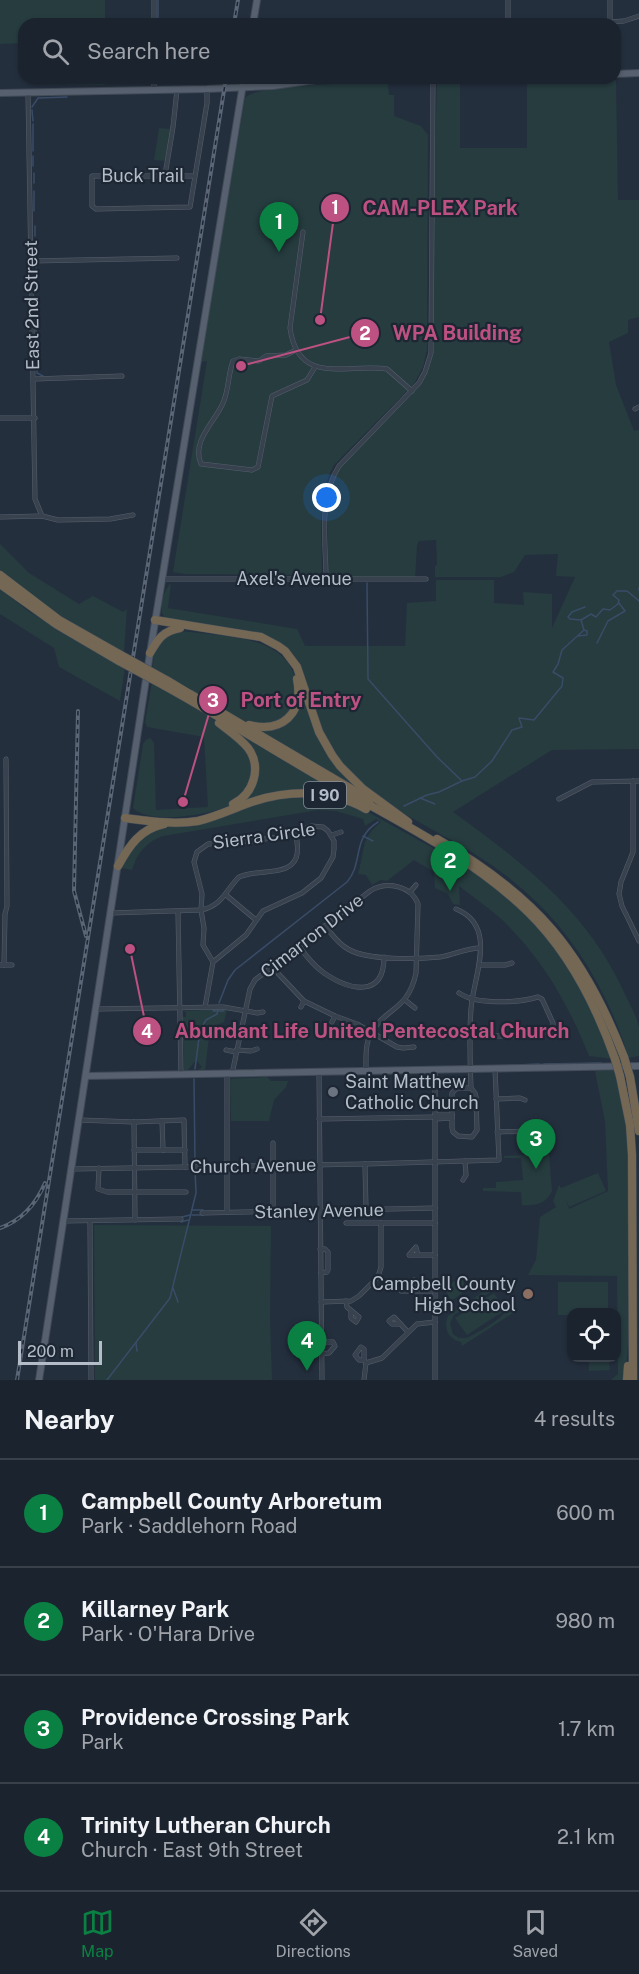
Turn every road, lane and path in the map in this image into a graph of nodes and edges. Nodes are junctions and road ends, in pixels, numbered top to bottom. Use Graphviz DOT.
graph roads {
  1 [pos="154,0"];
  2 [pos="257,0"];
  3 [pos="508,0"];
  4 [pos="610,0"];
  5 [pos="639,16"];
  6 [pos="154,18"];
  7 [pos="254,18"];
  8 [pos="508,18"];
  9 [pos="610,18"];
  10 [pos="621,21"];
  11 [pos="621,74"];
  12 [pos="639,74"];
  13 [pos="154,84"];
  14 [pos="243,84"];
  15 [pos="287,84"];
  16 [pos="433,84"];
  17 [pos="243,87"];
  18 [pos="177,89"];
  19 [pos="207,89"];
  20 [pos="154,90"];
  21 [pos="28,92"];
  22 [pos="0,93"];
  23 [pos="165,175"];
  24 [pos="195,176"];
  25 [pos="303,232"];
  26 [pos="177,258"];
  27 [pos="31,261"];
  28 [pos="296,350"];
  29 [pos="315,367"];
  30 [pos="122,376"];
  31 [pos="34,379"];
  32 [pos="412,391"];
  33 [pos="0,418"];
  34 [pos="35,418"];
  35 [pos="133,515"];
  36 [pos="42,516"];
  37 [pos="0,518"];
  38 [pos="0,575"];
  39 [pos="162,579"];
  40 [pos="326,579"];
  41 [pos="426,579"];
  42 [pos="0,584"];
  43 [pos="155,622"];
  44 [pos="180,628"];
  45 [pos="150,653"];
  46 [pos="119,658"];
  47 [pos="189,696"];
  48 [pos="6,759"];
  49 [pos="639,781"];
  50 [pos="633,782"];
  51 [pos="559,799"];
  52 [pos="125,816"];
  53 [pos="408,822"];
  54 [pos="171,823"];
  55 [pos="295,832"];
  56 [pos="341,832"];
  57 [pos="332,836"];
  58 [pos="467,864"];
  59 [pos="118,866"];
  60 [pos="416,885"];
  61 [pos="408,891"];
  62 [pos="226,895"];
  63 [pos="456,909"];
  64 [pos="201,910"];
  65 [pos="178,912"];
  66 [pos="111,913"];
  67 [pos="3,914"];
  68 [pos="256,921"];
  69 [pos="325,926"];
  70 [pos="639,941"];
  71 [pos="298,946"];
  72 [pos="480,948"];
  73 [pos="384,957"];
  74 [pos="417,957"];
  75 [pos="213,962"];
  76 [pos="512,963"];
  77 [pos="2,965"];
  78 [pos="12,965"];
  79 [pos="480,965"];
  80 [pos="272,967"];
  81 [pos="459,993"];
  82 [pos="472,999"];
  83 [pos="405,1000"];
  84 [pos="304,1001"];
  85 [pos="301,1006"];
  86 [pos="205,1007"];
  87 [pos="180,1008"];
  88 [pos="415,1008"];
  89 [pos="97,1009"];
  90 [pos="245,1011"];
  91 [pos="263,1012"];
  92 [pos="335,1016"];
  93 [pos="332,1022"];
  94 [pos="371,1032"];
  95 [pos="470,1036"];
  96 [pos="414,1047"];
  97 [pos="257,1049"];
  98 [pos="226,1050"];
  99 [pos="236,1051"];
  100 [pos="620,1058"];
  101 [pos="639,1066"];
  102 [pos="495,1069"];
  103 [pos="470,1070"];
  104 [pos="366,1071"];
  105 [pos="435,1071"];
  106 [pos="319,1072"];
  107 [pos="230,1074"];
  108 [pos="181,1075"];
  109 [pos="86,1076"];
  110 [pos="471,1088"];
  111 [pos="496,1099"];
  112 [pos="525,1100"];
  113 [pos="435,1117"];
  114 [pos="452,1117"];
  115 [pos="319,1119"];
  116 [pos="79,1120"];
  117 [pos="162,1121"];
  118 [pos="134,1122"];
  119 [pos="639,1131"];
  120 [pos="497,1132"];
  121 [pos="533,1134"];
  122 [pos="273,1143"];
  123 [pos="134,1150"];
  124 [pos="163,1150"];
  125 [pos="185,1150"];
  126 [pos="465,1161"];
  127 [pos="435,1162"];
  128 [pos="365,1164"];
  129 [pos="273,1165"];
  130 [pos="320,1165"];
  131 [pos="227,1166"];
  132 [pos="185,1167"];
  133 [pos="72,1168"];
  134 [pos="99,1168"];
  135 [pos="135,1168"];
  136 [pos="463,1180"];
  137 [pos="135,1192"];
  138 [pos="186,1192"];
  139 [pos="435,1208"];
  140 [pos="320,1210"];
  141 [pos="366,1210"];
  142 [pos="227,1212"];
  143 [pos="273,1212"];
  144 [pos="202,1213"];
  145 [pos="181,1219"];
  146 [pos="135,1220"];
  147 [pos="63,1221"];
  148 [pos="90,1221"];
  149 [pos="346,1223"];
  150 [pos="381,1223"];
  151 [pos="435,1223"];
  152 [pos="418,1255"];
  153 [pos="435,1255"];
  154 [pos="416,1291"];
  155 [pos="435,1291"];
  156 [pos="632,1299"];
  157 [pos="346,1301"];
  158 [pos="321,1302"];
  159 [pos="351,1312"];
  160 [pos="435,1322"];
  161 [pos="400,1324"];
  162 [pos="408,1332"];
  163 [pos="321,1342"];
  164 [pos="321,1354"];
  165 [pos="39,1380"];
  166 [pos="91,1380"];
  167 [pos="322,1380"];
  168 [pos="364,1380"];
  169 [pos="435,1380"];
  170 [pos="627,1380"];
  171 [pos="633,1380"];
  1 -- 6 [label="street"];
  2 -- 7 [label="main road"];
  3 -- 8 [label="street"];
  4 -- 9 [label="street"];
  5 -- 10 [label="street"];
  11 -- 12 [label="main road"];
  13 -- 20 [label="street"];
  14 -- 17 [label="main road"];
  15 -- 17 [label="main road"];
  16 -- 32 [label="street"];
  17 -- 19 [label="main road"];
  17 -- 39 [label="main road"];
  18 -- 19 [label="main road"];
  18 -- 20 [label="main road"];
  18 -- 23 [label="street"];
  19 -- 24 [label="street"];
  20 -- 21 [label="main road"];
  21 -- 22 [label="main road"];
  21 -- 27 [label="street, East 2nd Street"];
  23 -- 24 [label="street, Buck Trail"];
  23 -- 24 [label="street, Buck Trail"];
  25 -- 28 [label="street"];
  26 -- 27 [label="street"];
  27 -- 31 [label="street, East 2nd Street"];
  28 -- 29 [label="street"];
  28 -- 29 [label="street"];
  29 -- 32 [label="street"];
  30 -- 31 [label="street"];
  31 -- 34 [label="street, East 2nd Street"];
  32 -- 40 [label="street"];
  33 -- 34 [label="street"];
  34 -- 36 [label="street, East 2nd Street"];
  35 -- 36 [label="street"];
  36 -- 37 [label="street"];
  38 -- 46 [label="highway, I 90"];
  39 -- 40 [label="street, Axel's Avenue"];
  39 -- 43 [label="main road"];
  40 -- 41 [label="street, Axel's Avenue"];
  42 -- 46 [label="highway, I 90"];
  43 -- 44 [label="highway"];
  43 -- 45 [label="main road"];
  43 -- 53 [label="highway, I 90"];
  44 -- 45 [label="highway"];
  44 -- 47 [label="highway, I 90"];
  45 -- 52 [label="main road"];
  46 -- 47 [label="highway, I 90, bridge"];
  47 -- 52 [label="highway"];
  47 -- 53 [label="highway, I 90"];
  47 -- 58 [label="highway, I 90"];
  48 -- 67 [label="street"];
  49 -- 50 [label="street"];
  50 -- 51 [label="street"];
  50 -- 70 [label="street"];
  52 -- 54 [label="highway, I 90"];
  52 -- 59 [label="main road"];
  53 -- 100 [label="highway, I 90"];
  54 -- 58 [label="highway, I 90"];
  54 -- 59 [label="highway, I 90"];
  55 -- 57 [label="street, Sierra Circle"];
  55 -- 62 [label="street"];
  55 -- 64 [label="street, Sierra Circle"];
  56 -- 57 [label="street"];
  57 -- 68 [label="street, Sierra Circle"];
  58 -- 100 [label="highway, I 90"];
  59 -- 66 [label="main road"];
  60 -- 61 [label="street"];
  61 -- 69 [label="street, Cimarron Drive"];
  61 -- 74 [label="street"];
  62 -- 64 [label="street"];
  62 -- 68 [label="street"];
  63 -- 72 [label="street"];
  64 -- 65 [label="street"];
  64 -- 75 [label="street, Sierra Circle"];
  65 -- 66 [label="street"];
  65 -- 87 [label="street"];
  66 -- 89 [label="main road"];
  67 -- 77 [label="street"];
  68 -- 75 [label="street, Sierra Circle"];
  69 -- 71 [label="street, Cimarron Drive"];
  69 -- 73 [label="street"];
  71 -- 73 [label="street"];
  71 -- 80 [label="street, Cimarron Drive"];
  72 -- 74 [label="street"];
  72 -- 79 [label="street"];
  73 -- 74 [label="street"];
  74 -- 83 [label="street"];
  75 -- 86 [label="street, Sierra Circle"];
  76 -- 79 [label="street"];
  77 -- 78 [label="street"];
  79 -- 82 [label="street"];
  80 -- 84 [label="street"];
  80 -- 90 [label="street, Cimarron Drive"];
  81 -- 82 [label="street"];
  82 -- 95 [label="street"];
  82 -- 95 [label="street"];
  83 -- 88 [label="street"];
  83 -- 94 [label="street"];
  84 -- 85 [label="street"];
  84 -- 92 [label="street"];
  86 -- 87 [label="street"];
  86 -- 90 [label="street"];
  87 -- 89 [label="street"];
  87 -- 108 [label="street"];
  89 -- 109 [label="main road"];
  90 -- 91 [label="street"];
  90 -- 99 [label="street, Cimarron Drive"];
  92 -- 93 [label="street"];
  92 -- 94 [label="street"];
  94 -- 96 [label="street"];
  94 -- 104 [label="street"];
  95 -- 103 [label="street"];
  97 -- 99 [label="street"];
  98 -- 99 [label="street"];
  99 -- 107 [label="street, Cimarron Drive"];
  100 -- 119 [label="highway, I 90, bridge"];
  100 -- 156 [label="highway, I 90, bridge"];
  101 -- 102 [label="main road"];
  102 -- 103 [label="main road"];
  102 -- 111 [label="street"];
  103 -- 105 [label="main road"];
  103 -- 110 [label="street"];
  104 -- 105 [label="main road"];
  104 -- 106 [label="main road"];
  105 -- 113 [label="street"];
  106 -- 107 [label="main road"];
  106 -- 115 [label="street"];
  107 -- 108 [label="main road"];
  107 -- 131 [label="street, Cimarron Drive"];
  108 -- 109 [label="main road"];
  109 -- 116 [label="main road"];
  110 -- 114 [label="street"];
  110 -- 114 [label="street"];
  111 -- 112 [label="street"];
  111 -- 120 [label="street"];
  113 -- 114 [label="street"];
  113 -- 115 [label="street"];
  113 -- 127 [label="street"];
  115 -- 130 [label="street"];
  116 -- 118 [label="street"];
  116 -- 133 [label="main road"];
  117 -- 118 [label="street"];
  117 -- 124 [label="street"];
  117 -- 125 [label="street"];
  118 -- 123 [label="street"];
  120 -- 121 [label="street"];
  120 -- 126 [label="street, Church Avenue"];
  122 -- 129 [label="street"];
  123 -- 124 [label="street"];
  123 -- 135 [label="street"];
  124 -- 125 [label="street"];
  125 -- 132 [label="street"];
  126 -- 127 [label="street, Church Avenue"];
  126 -- 136 [label="street"];
  127 -- 128 [label="street, Church Avenue"];
  127 -- 139 [label="street"];
  128 -- 130 [label="street, Church Avenue"];
  128 -- 141 [label="street"];
  129 -- 130 [label="street, Church Avenue"];
  129 -- 131 [label="street, Church Avenue"];
  129 -- 143 [label="street"];
  130 -- 140 [label="street"];
  131 -- 132 [label="street, Church Avenue"];
  131 -- 142 [label="street, Cimarron Drive"];
  132 -- 135 [label="street, Church Avenue"];
  133 -- 134 [label="street, Church Avenue"];
  133 -- 147 [label="main road"];
  134 -- 135 [label="street, Church Avenue"];
  134 -- 137 [label="street"];
  135 -- 137 [label="street"];
  137 -- 138 [label="street"];
  137 -- 146 [label="street"];
  139 -- 141 [label="street, Stanley Avenue"];
  139 -- 151 [label="street"];
  140 -- 141 [label="street, Stanley Avenue"];
  140 -- 143 [label="street, Stanley Avenue"];
  140 -- 158 [label="street"];
  142 -- 143 [label="street, Stanley Avenue"];
  142 -- 144 [label="street, Stanley Avenue"];
  145 -- 146 [label="street"];
  146 -- 148 [label="street"];
  147 -- 148 [label="street"];
  147 -- 165 [label="main road"];
  148 -- 166 [label="street"];
  149 -- 150 [label="street"];
  150 -- 151 [label="street"];
  150 -- 157 [label="street"];
  151 -- 153 [label="street"];
  152 -- 153 [label="street"];
  153 -- 155 [label="street"];
  154 -- 155 [label="street"];
  155 -- 160 [label="street"];
  156 -- 170 [label="highway, I 90"];
  156 -- 171 [label="highway, I 90"];
  157 -- 158 [label="street"];
  157 -- 159 [label="street"];
  158 -- 163 [label="street"];
  160 -- 162 [label="street"];
  160 -- 169 [label="street"];
  161 -- 162 [label="street"];
  162 -- 168 [label="street"];
  163 -- 164 [label="street"];
  163 -- 164 [label="street"];
  164 -- 167 [label="street"];
}
